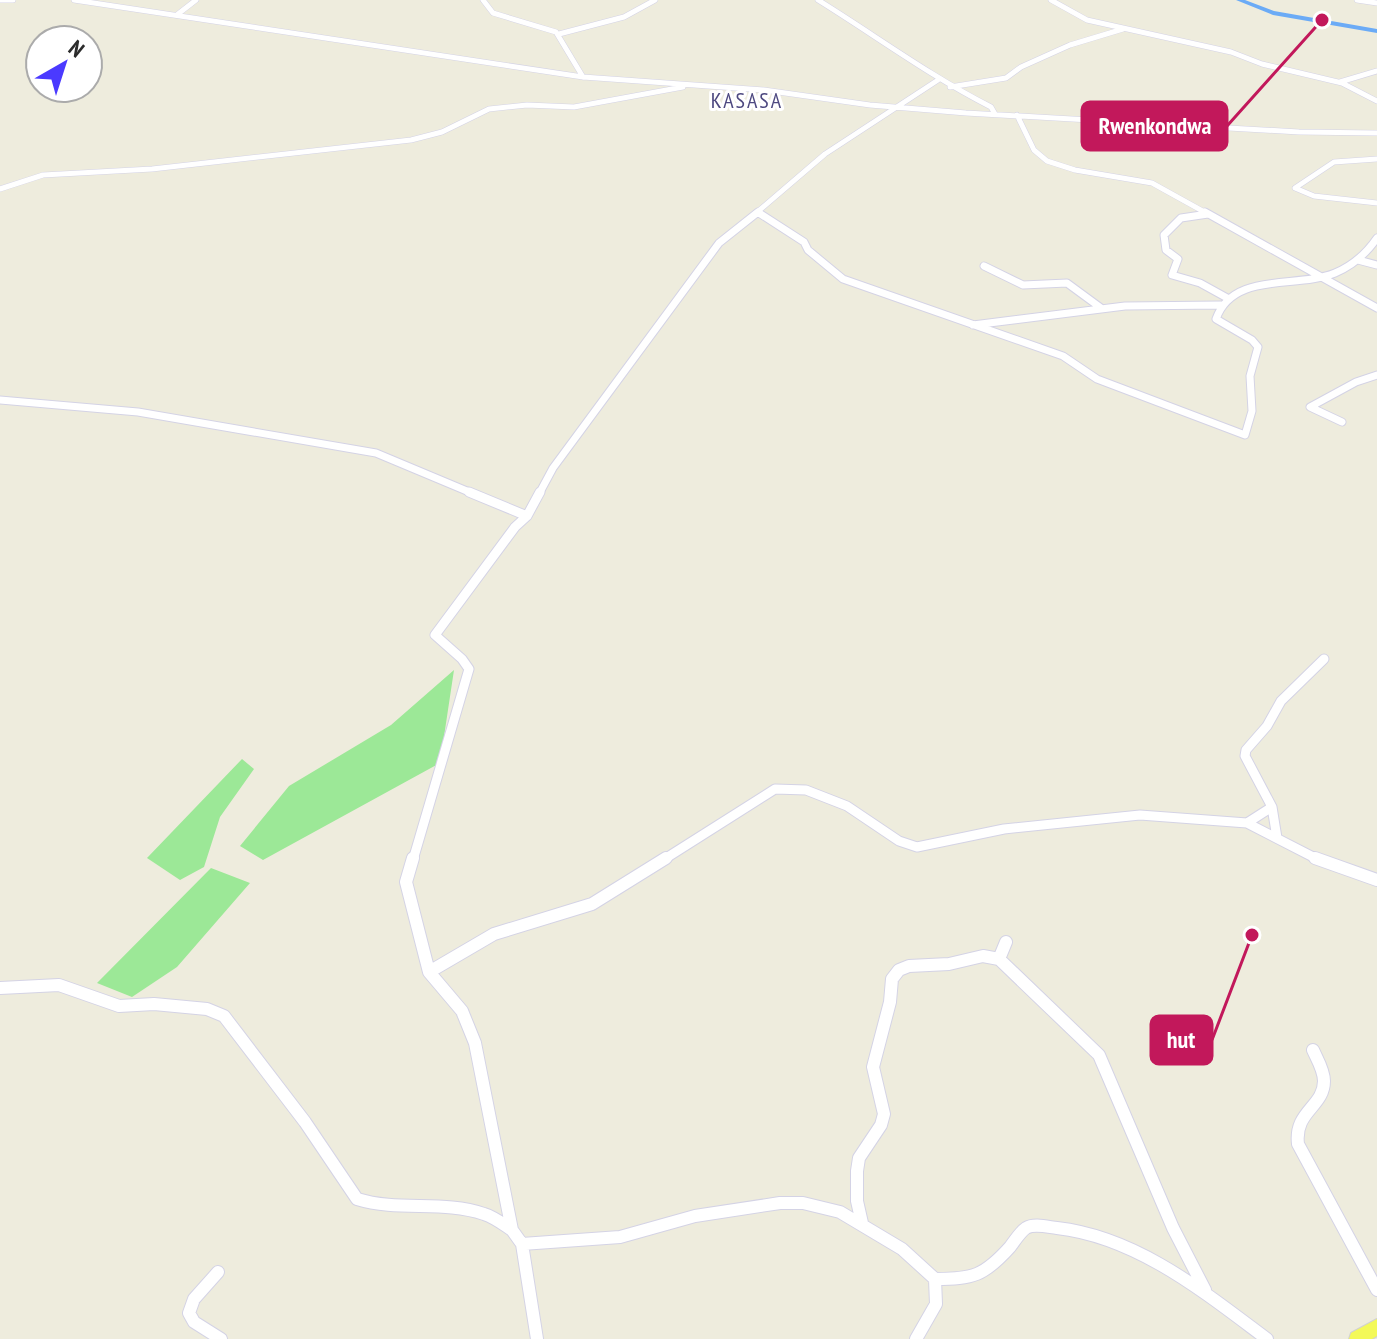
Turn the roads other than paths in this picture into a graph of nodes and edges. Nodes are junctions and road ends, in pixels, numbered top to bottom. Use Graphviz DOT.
graph roads {
  1 [pos="0,0"];
  2 [pos="13,0"];
  3 [pos="74,0"];
  4 [pos="196,0"];
  5 [pos="483,0"];
  6 [pos="655,0"];
  7 [pos="818,0"];
  8 [pos="1051,0"];
  9 [pos="1357,0"];
  10 [pos="113,2"];
  11 [pos="1377,3"];
  12 [pos="178,14"];
  13 [pos="1124,28"];
  14 [pos="559,34"];
  15 [pos="1377,71"];
  16 [pos="583,77"];
  17 [pos="938,80"];
  18 [pos="1348,83"];
  19 [pos="694,85"];
  20 [pos="950,87"];
  21 [pos="1377,101"];
  22 [pos="892,108"];
  23 [pos="995,114"];
  24 [pos="1017,115"];
  25 [pos="1377,133"];
  26 [pos="1377,159"];
  27 [pos="0,189"];
  28 [pos="1377,203"];
  29 [pos="759,213"];
  30 [pos="1208,214"];
  31 [pos="1377,238"];
  32 [pos="1358,260"];
  33 [pos="1377,265"];
  34 [pos="984,266"];
  35 [pos="1322,275"];
  36 [pos="1229,299"];
  37 [pos="1221,305"];
  38 [pos="1101,308"];
  39 [pos="1377,308"];
  40 [pos="969,325"];
  41 [pos="1377,375"];
  42 [pos="0,400"];
  43 [pos="1342,422"];
  44 [pos="527,516"];
  45 [pos="1324,659"];
  46 [pos="1272,807"];
  47 [pos="1247,823"];
  48 [pos="1277,838"];
  49 [pos="1377,880"];
  50 [pos="1006,942"];
  51 [pos="999,959"];
  52 [pos="429,972"];
  53 [pos="0,988"];
  54 [pos="1313,1050"];
  55 [pos="857,1201"];
  56 [pos="840,1212"];
  57 [pos="862,1223"];
  58 [pos="512,1230"];
  59 [pos="522,1244"];
  60 [pos="218,1272"];
  61 [pos="935,1279"];
  62 [pos="1377,1290"];
  63 [pos="1206,1293"];
  64 [pos="1377,1327"];
  65 [pos="221,1339"];
  66 [pos="537,1339"];
  67 [pos="916,1339"];
  68 [pos="1267,1339"];
  69 [pos="1357,1339"];
  1 -- 2 [label="street"];
  3 -- 10 [label="street"];
  4 -- 12 [label="street"];
  5 -- 14 [label="street"];
  6 -- 14 [label="street"];
  7 -- 17 [label="street"];
  8 -- 13 [label="street"];
  9 -- 11 [label="street"];
  10 -- 12 [label="street"];
  12 -- 16 [label="street"];
  13 -- 18 [label="street"];
  13 -- 20 [label="street"];
  14 -- 16 [label="street"];
  15 -- 18 [label="street"];
  16 -- 19 [label="street"];
  17 -- 20 [label="street"];
  17 -- 22 [label="street"];
  18 -- 21 [label="street"];
  19 -- 22 [label="street"];
  19 -- 27 [label="street"];
  20 -- 23 [label="street"];
  22 -- 23 [label="street"];
  22 -- 29 [label="street"];
  23 -- 24 [label="street"];
  24 -- 25 [label="street"];
  24 -- 30 [label="street"];
  26 -- 28 [label="street"];
  29 -- 40 [label="street"];
  29 -- 44 [label="street"];
  30 -- 35 [label="street"];
  30 -- 36 [label="street"];
  31 -- 32 [label="street"];
  32 -- 33 [label="street"];
  32 -- 35 [label="street"];
  34 -- 38 [label="street"];
  35 -- 36 [label="street"];
  35 -- 39 [label="street"];
  36 -- 37 [label="street"];
  37 -- 38 [label="street"];
  37 -- 40 [label="street"];
  38 -- 40 [label="street"];
  41 -- 43 [label="street"];
  42 -- 44 [label="street"];
  44 -- 52 [label="street"];
  45 -- 46 [label="street"];
  46 -- 47 [label="street"];
  46 -- 48 [label="street"];
  47 -- 48 [label="street"];
  47 -- 52 [label="street"];
  48 -- 49 [label="street"];
  50 -- 51 [label="street"];
  51 -- 55 [label="street"];
  51 -- 63 [label="street"];
  52 -- 58 [label="street"];
  53 -- 58 [label="street"];
  54 -- 62 [label="street"];
  55 -- 56 [label="street"];
  55 -- 57 [label="street"];
  56 -- 57 [label="street"];
  56 -- 59 [label="street"];
  57 -- 61 [label="street"];
  58 -- 59 [label="street"];
  59 -- 66 [label="street"];
  60 -- 65 [label="street"];
  61 -- 63 [label="street"];
  61 -- 67 [label="street"];
  63 -- 68 [label="street"];
  64 -- 69 [label="main road"];
}
